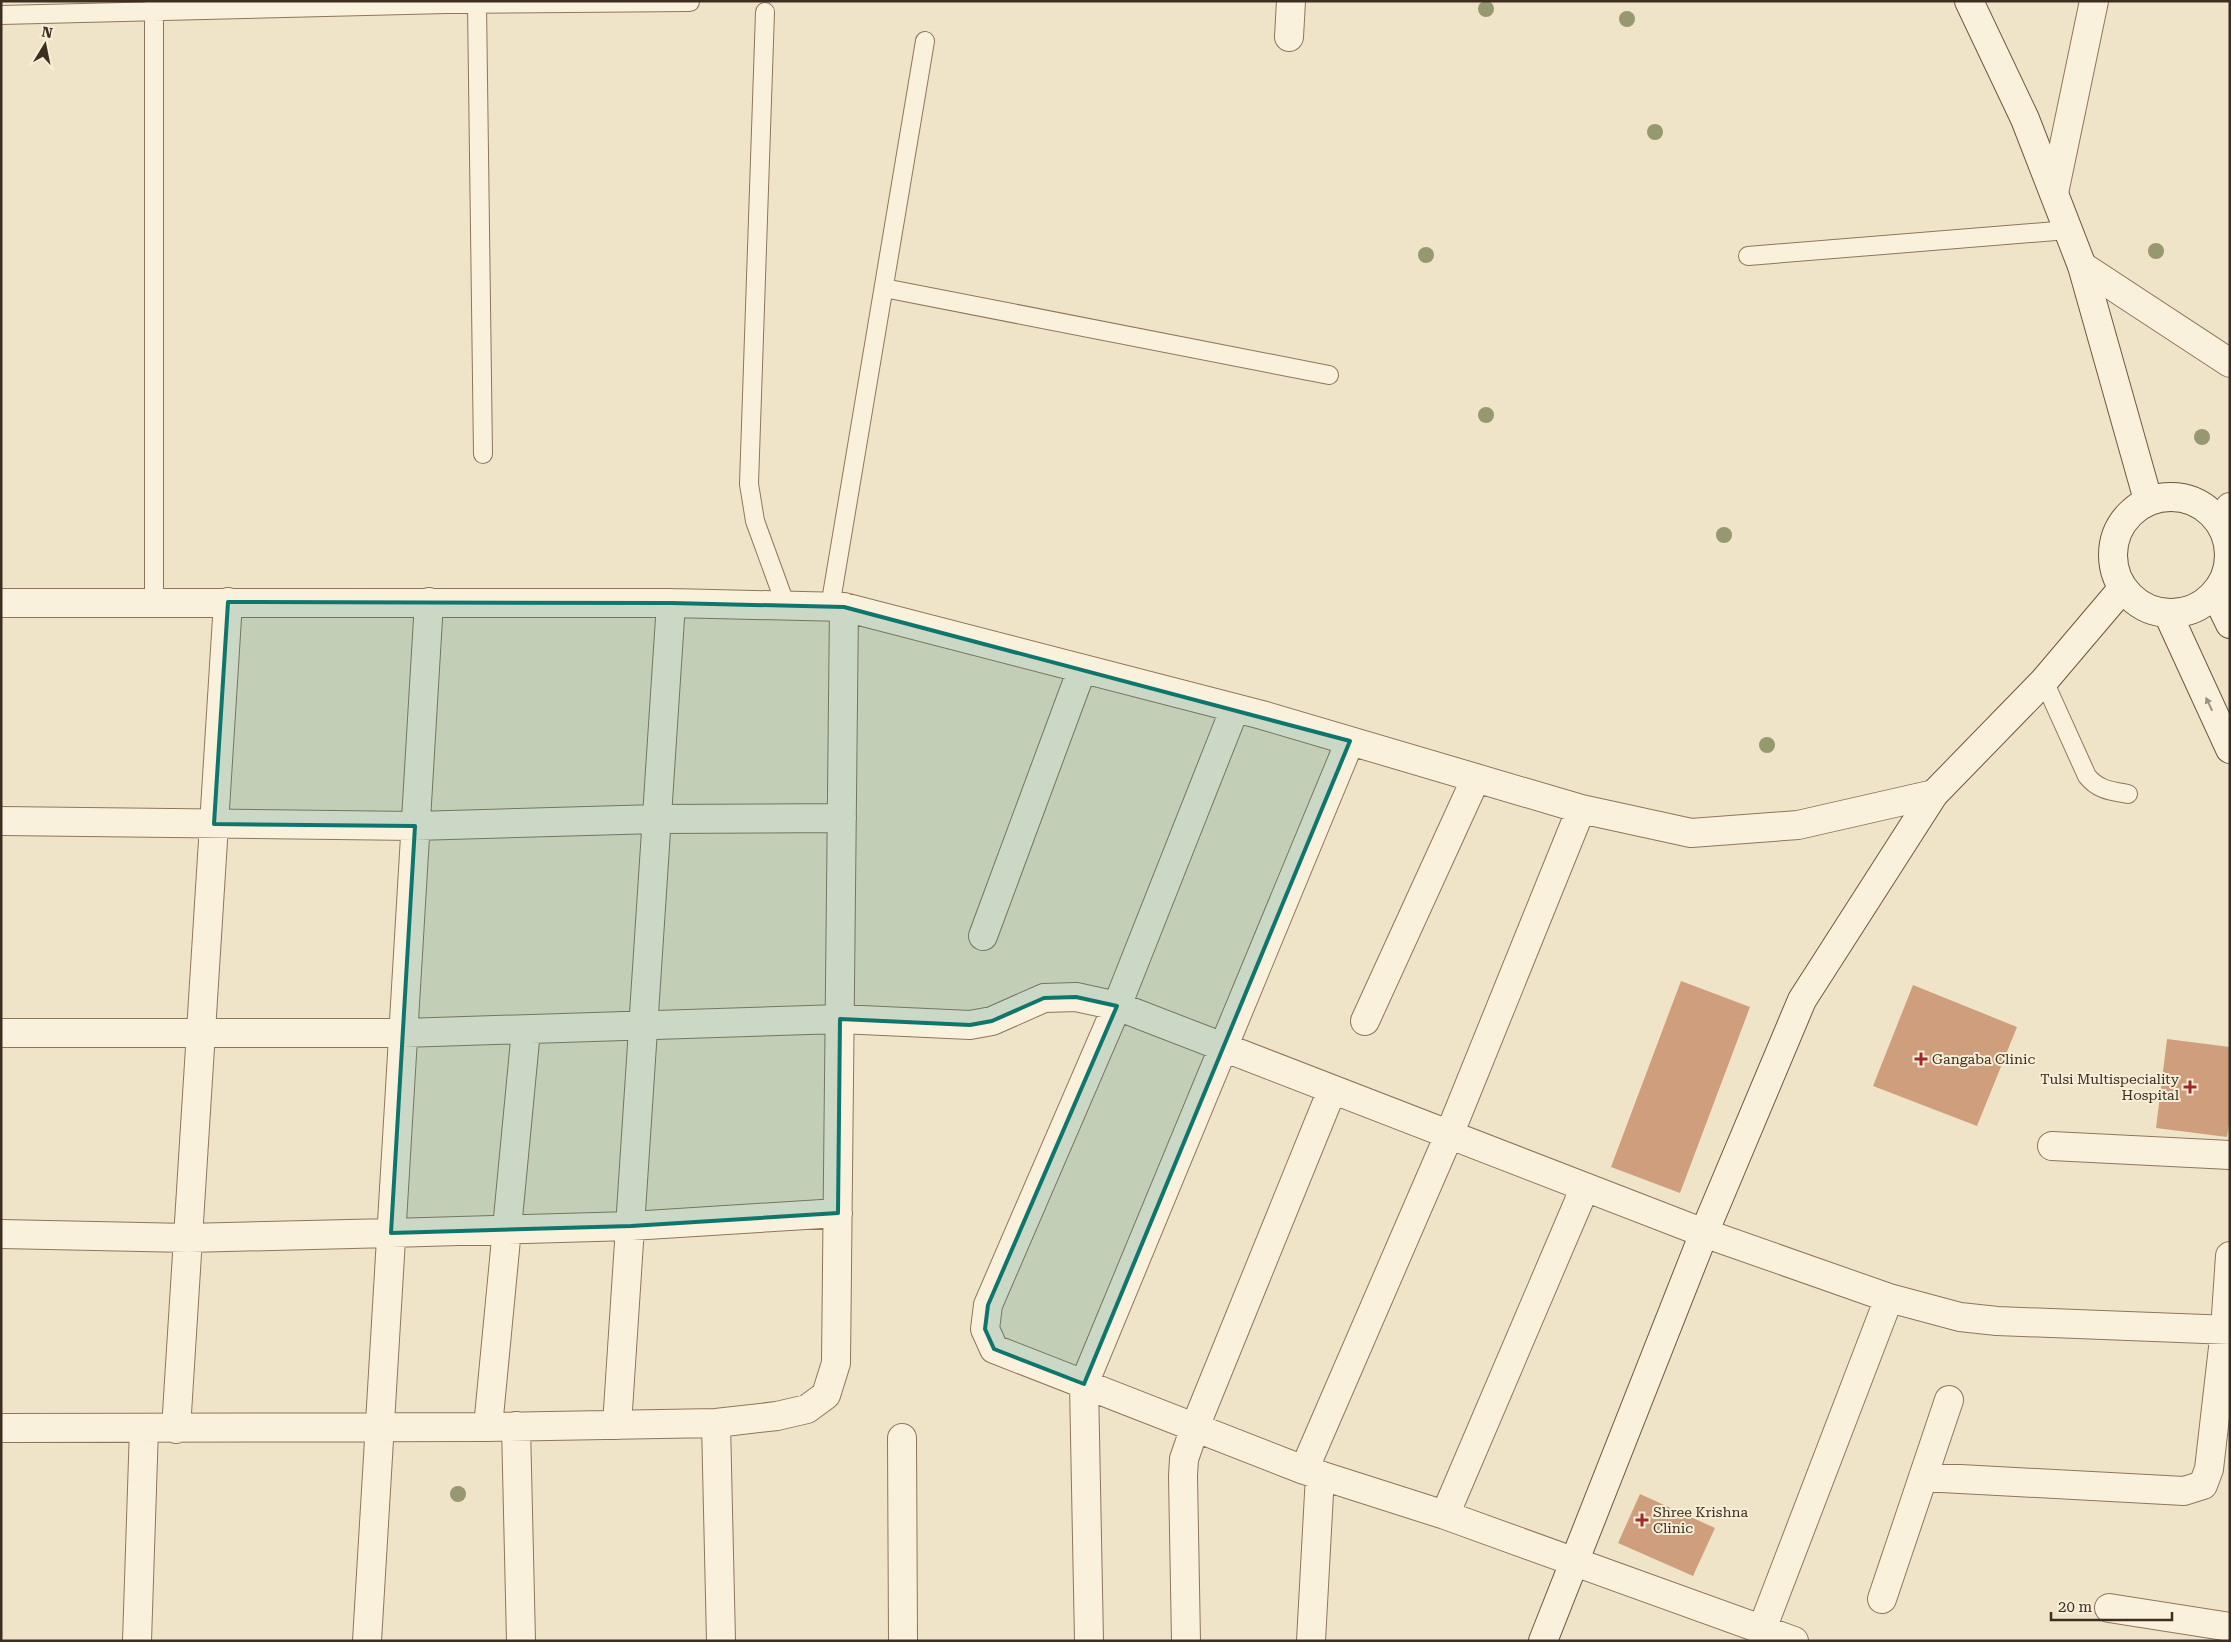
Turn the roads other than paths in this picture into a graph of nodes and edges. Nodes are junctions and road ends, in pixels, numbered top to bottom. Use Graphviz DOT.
graph roads {
  1 [pos="1292,1"];
  2 [pos="1969,1"];
  3 [pos="2094,1"];
  4 [pos="690,2"];
  5 [pos="477,4"];
  6 [pos="154,6"];
  7 [pos="765,12"];
  8 [pos="1,15"];
  9 [pos="1289,37"];
  10 [pos="925,40"];
  11 [pos="2054,193"];
  12 [pos="2068,230"];
  13 [pos="1748,256"];
  14 [pos="2082,266"];
  15 [pos="884,288"];
  16 [pos="2230,363"];
  17 [pos="1329,374"];
  18 [pos="483,454"];
  19 [pos="2148,500"];
  20 [pos="2224,513"];
  21 [pos="2122,589"];
  22 [pos="2216,593"];
  23 [pos="154,602"];
  24 [pos="228,602"];
  25 [pos="429,602"];
  26 [pos="1,603"];
  27 [pos="671,603"];
  28 [pos="786,606"];
  29 [pos="837,607"];
  30 [pos="2168,614"];
  31 [pos="2230,624"];
  32 [pos="1082,669"];
  33 [pos="2044,681"];
  34 [pos="1235,708"];
  35 [pos="1350,741"];
  36 [pos="2230,749"];
  37 [pos="1476,778"];
  38 [pos="1934,794"];
  39 [pos="2128,794"];
  40 [pos="1581,809"];
  41 [pos="842,818"];
  42 [pos="657,820"];
  43 [pos="1,821"];
  44 [pos="214,824"];
  45 [pos="415,826"];
  46 [pos="983,936"];
  47 [pos="1117,1006"];
  48 [pos="840,1019"];
  49 [pos="1365,1021"];
  50 [pos="643,1026"];
  51 [pos="526,1030"];
  52 [pos="1,1033"];
  53 [pos="201,1033"];
  54 [pos="403,1033"];
  55 [pos="1224,1047"];
  56 [pos="1332,1090"];
  57 [pos="1449,1135"];
  58 [pos="2052,1146"];
  59 [pos="2230,1155"];
  60 [pos="1586,1187"];
  61 [pos="838,1213"];
  62 [pos="631,1226"];
  63 [pos="507,1229"];
  64 [pos="391,1232"];
  65 [pos="1704,1233"];
  66 [pos="1,1234"];
  67 [pos="188,1238"];
  68 [pos="2230,1256"];
  69 [pos="1889,1298"];
  70 [pos="2228,1330"];
  71 [pos="1084,1384"];
  72 [pos="1949,1400"];
  73 [pos="716,1423"];
  74 [pos="617,1425"];
  75 [pos="516,1426"];
  76 [pos="379,1427"];
  77 [pos="488,1427"];
  78 [pos="1195,1427"];
  79 [pos="1,1428"];
  80 [pos="144,1428"];
  81 [pos="176,1429"];
  82 [pos="902,1438"];
  83 [pos="1312,1473"];
  84 [pos="1922,1477"];
  85 [pos="1445,1515"];
  86 [pos="1574,1560"];
  87 [pos="1882,1599"];
  88 [pos="2109,1608"];
  89 [pos="2230,1627"];
  90 [pos="1762,1629"];
  91 [pos="137,1641"];
  92 [pos="366,1641"];
  93 [pos="521,1641"];
  94 [pos="721,1641"];
  95 [pos="903,1641"];
  96 [pos="1089,1641"];
  97 [pos="1186,1641"];
  98 [pos="1311,1641"];
  99 [pos="1543,1641"];
  100 [pos="1794,1641"];
  1 -- 9 [label="street"];
  2 -- 11 [label="street"];
  3 -- 11 [label="street"];
  4 -- 5 [label="lane"];
  5 -- 6 [label="lane"];
  5 -- 18 [label="lane"];
  6 -- 8 [label="lane"];
  6 -- 23 [label="lane"];
  7 -- 28 [label="lane"];
  10 -- 15 [label="lane"];
  11 -- 12 [label="street"];
  12 -- 13 [label="lane"];
  12 -- 14 [label="street"];
  14 -- 16 [label="street"];
  14 -- 19 [label="street"];
  15 -- 17 [label="lane"];
  15 -- 29 [label="lane"];
  19 -- 20 [label="street"];
  19 -- 21 [label="street"];
  20 -- 22 [label="street"];
  21 -- 30 [label="street"];
  21 -- 33 [label="street"];
  22 -- 30 [label="street"];
  22 -- 31 [label="street"];
  23 -- 24 [label="street"];
  23 -- 26 [label="street"];
  24 -- 25 [label="street"];
  24 -- 44 [label="street"];
  25 -- 27 [label="street"];
  25 -- 45 [label="street"];
  27 -- 28 [label="street"];
  27 -- 42 [label="street"];
  28 -- 29 [label="street"];
  29 -- 32 [label="street"];
  29 -- 41 [label="street"];
  36 -- 30 [label="street, one-way"];
  32 -- 34 [label="street"];
  32 -- 46 [label="street"];
  33 -- 38 [label="street"];
  33 -- 39 [label="lane"];
  34 -- 35 [label="street"];
  34 -- 47 [label="street"];
  35 -- 37 [label="street"];
  35 -- 55 [label="street"];
  37 -- 40 [label="street"];
  37 -- 49 [label="street"];
  38 -- 40 [label="street"];
  38 -- 65 [label="street"];
  40 -- 57 [label="street"];
  41 -- 42 [label="street"];
  41 -- 48 [label="street"];
  42 -- 45 [label="street"];
  42 -- 50 [label="street"];
  43 -- 44 [label="street"];
  44 -- 45 [label="street"];
  44 -- 53 [label="street"];
  45 -- 54 [label="street"];
  47 -- 48 [label="street"];
  47 -- 55 [label="street"];
  47 -- 71 [label="street"];
  48 -- 50 [label="street"];
  48 -- 61 [label="street"];
  50 -- 51 [label="street"];
  50 -- 62 [label="street"];
  51 -- 54 [label="street"];
  51 -- 63 [label="street"];
  52 -- 53 [label="street"];
  53 -- 54 [label="street"];
  53 -- 67 [label="street"];
  54 -- 64 [label="street"];
  55 -- 56 [label="street"];
  55 -- 71 [label="street"];
  56 -- 57 [label="street"];
  56 -- 78 [label="street"];
  57 -- 60 [label="street"];
  57 -- 83 [label="street"];
  58 -- 59 [label="street"];
  60 -- 65 [label="street"];
  60 -- 85 [label="street"];
  61 -- 62 [label="street"];
  61 -- 73 [label="street"];
  62 -- 63 [label="street"];
  62 -- 74 [label="street"];
  63 -- 64 [label="street"];
  63 -- 77 [label="street"];
  64 -- 67 [label="street"];
  64 -- 76 [label="street"];
  65 -- 69 [label="street"];
  65 -- 86 [label="street"];
  66 -- 67 [label="street"];
  67 -- 81 [label="street"];
  68 -- 70 [label="street"];
  69 -- 70 [label="street"];
  69 -- 90 [label="street"];
  70 -- 84 [label="street"];
  71 -- 78 [label="street"];
  71 -- 96 [label="street"];
  72 -- 84 [label="street"];
  73 -- 74 [label="street"];
  73 -- 94 [label="street"];
  74 -- 75 [label="street"];
  75 -- 77 [label="street"];
  75 -- 93 [label="street"];
  76 -- 77 [label="street"];
  76 -- 81 [label="street"];
  76 -- 92 [label="street"];
  78 -- 83 [label="street"];
  78 -- 97 [label="street"];
  79 -- 80 [label="street"];
  80 -- 81 [label="street"];
  80 -- 91 [label="street"];
  82 -- 95 [label="street"];
  83 -- 85 [label="street"];
  83 -- 98 [label="street"];
  84 -- 87 [label="street"];
  85 -- 86 [label="street"];
  86 -- 90 [label="street"];
  86 -- 99 [label="street"];
  88 -- 89 [label="street"];
  90 -- 100 [label="street"];
}
